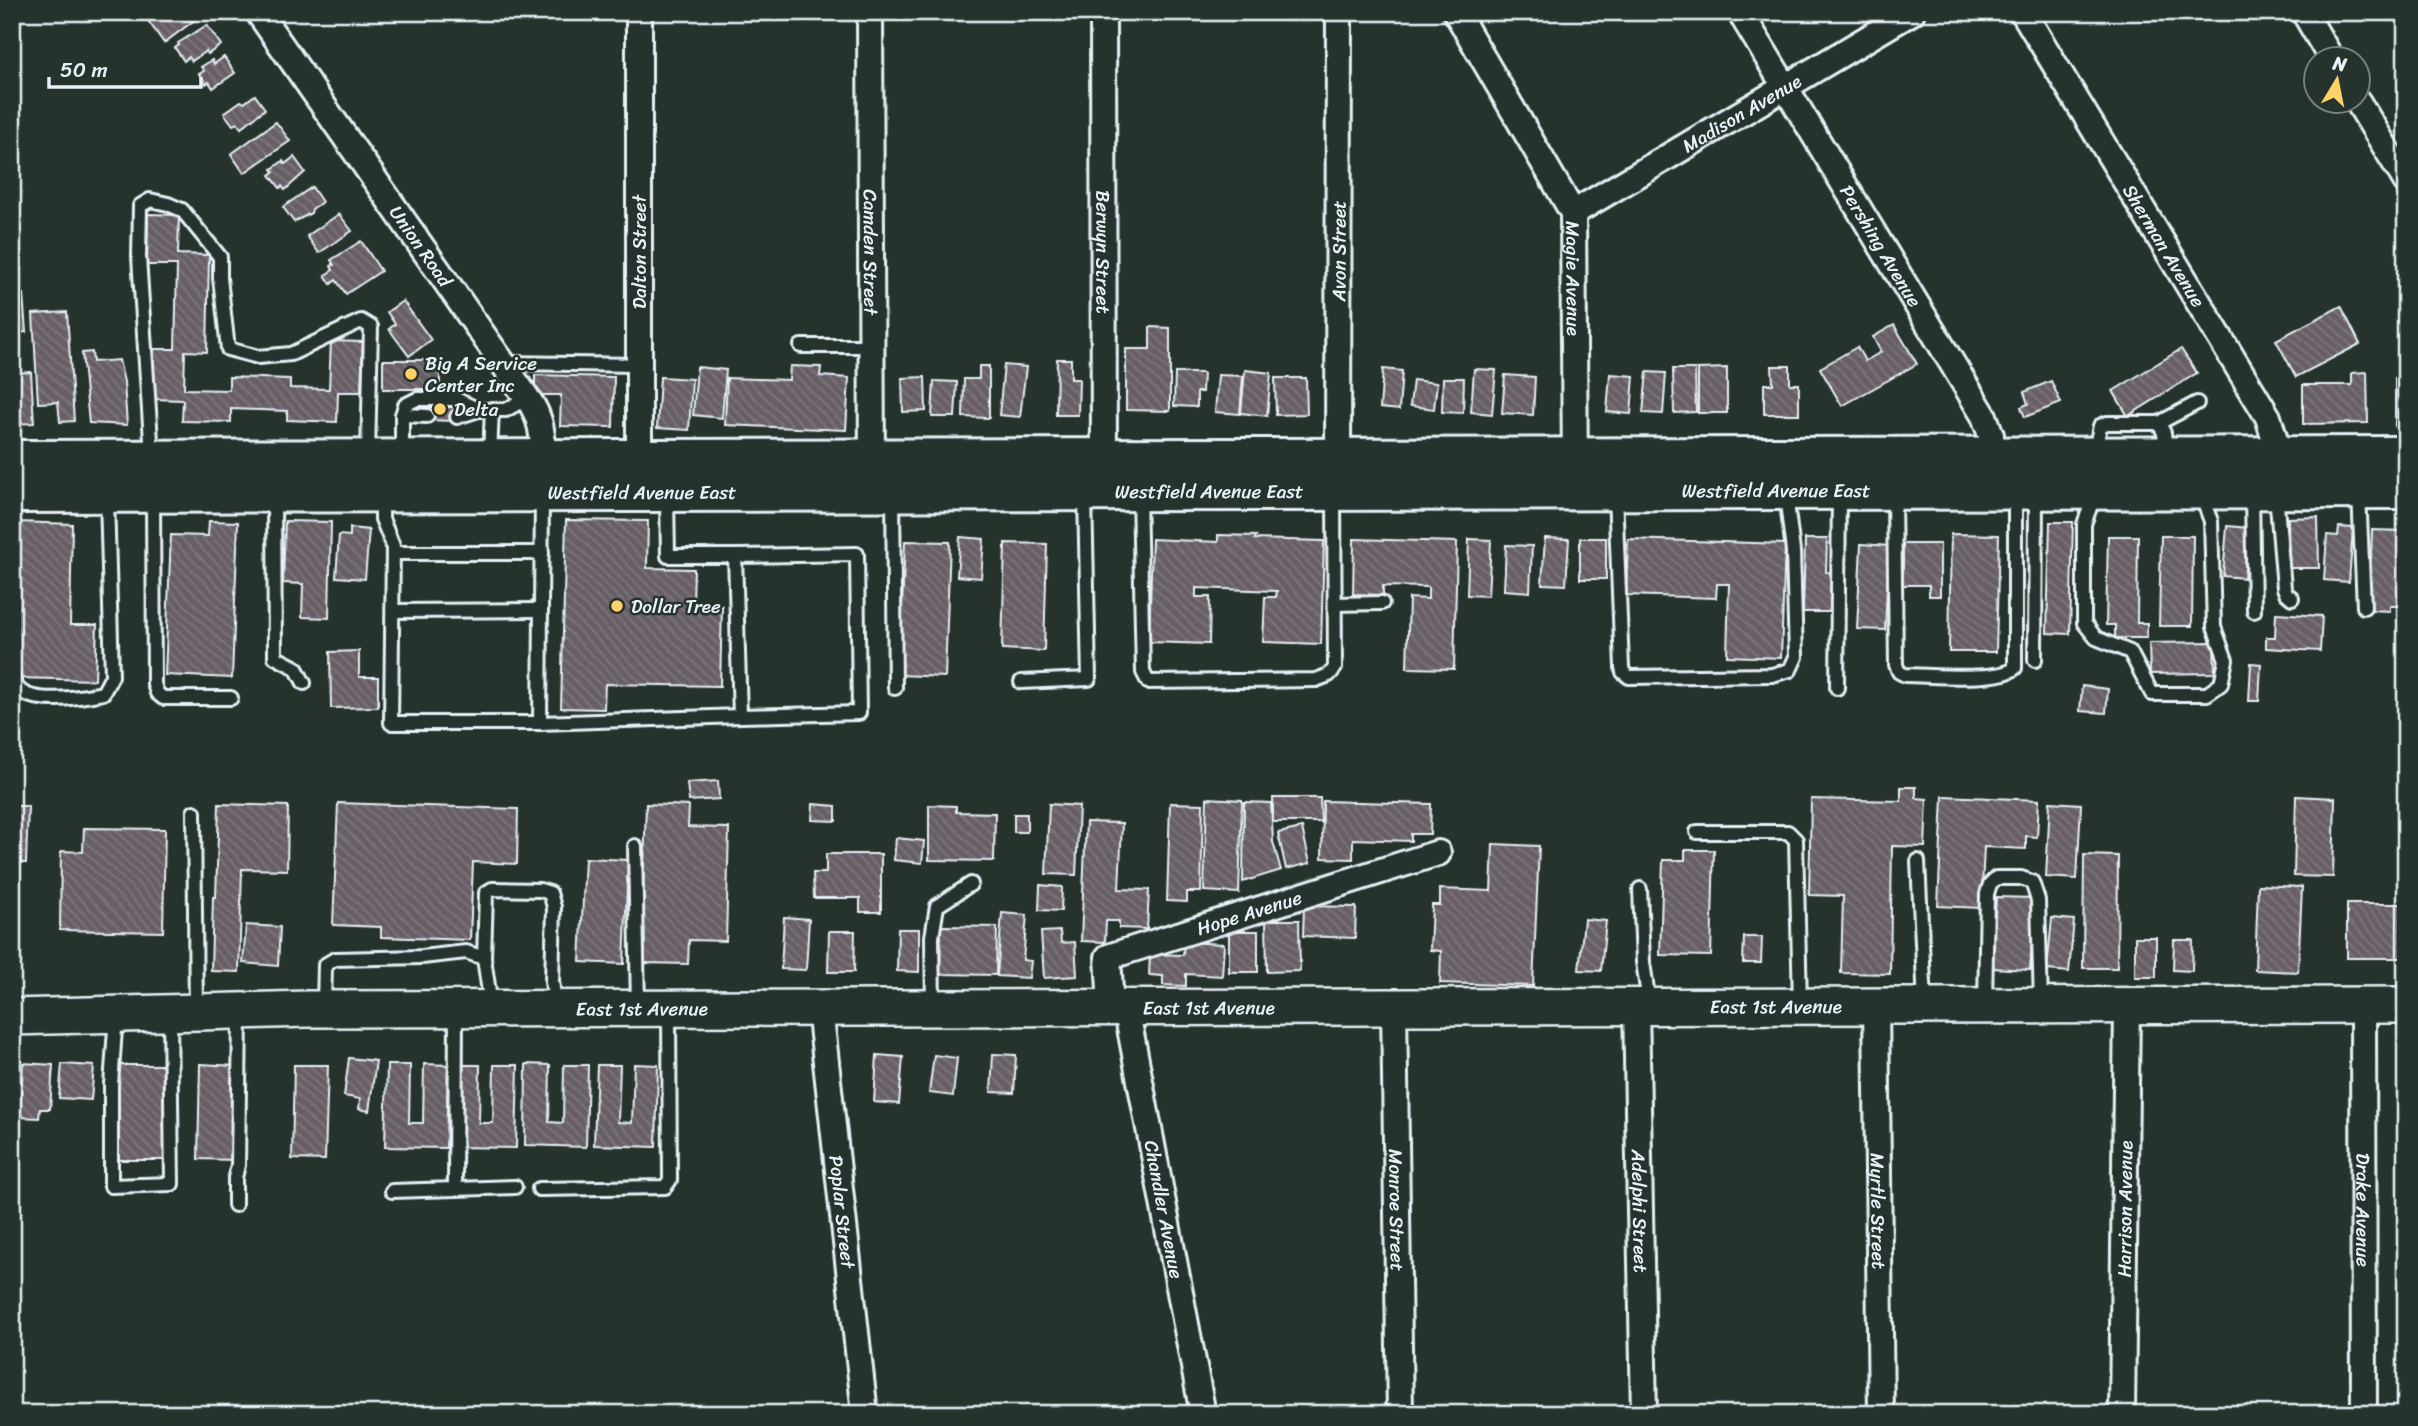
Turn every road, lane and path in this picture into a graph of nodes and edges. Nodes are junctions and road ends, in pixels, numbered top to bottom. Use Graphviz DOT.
graph roads {
  1 [pos="258,12"];
  2 [pos="639,12"];
  3 [pos="870,12"];
  4 [pos="1103,12"];
  5 [pos="1339,12"];
  6 [pos="1456,12"];
  7 [pos="1740,12"];
  8 [pos="1912,12"];
  9 [pos="2023,12"];
  10 [pos="2304,12"];
  11 [pos="2324,46"];
  12 [pos="1785,87"];
  13 [pos="2367,116"];
  14 [pos="2406,181"];
  15 [pos="1573,213"];
  16 [pos="801,346"];
  17 [pos="872,346"];
  18 [pos="502,363"];
  19 [pos="639,365"];
  20 [pos="527,398"];
  21 [pos="2197,403"];
  22 [pos="485,410"];
  23 [pos="402,415"];
  24 [pos="426,416"];
  25 [pos="457,417"];
  26 [pos="2163,440"];
  27 [pos="2406,456"];
  28 [pos="490,459"];
  29 [pos="12,460"];
  30 [pos="384,470"];
  31 [pos="2096,473"];
  32 [pos="1575,474"];
  33 [pos="1785,474"];
  34 [pos="153,476"];
  35 [pos="542,476"];
  36 [pos="2268,478"];
  37 [pos="97,480"];
  38 [pos="879,480"];
  39 [pos="1336,480"];
  40 [pos="648,481"];
  41 [pos="2010,481"];
  42 [pos="1108,483"];
  43 [pos="2199,489"];
  44 [pos="2359,489"];
  45 [pos="2406,489"];
  46 [pos="1839,490"];
  47 [pos="1894,490"];
  48 [pos="1615,491"];
  49 [pos="12,493"];
  50 [pos="274,493"];
  51 [pos="393,553"];
  52 [pos="542,553"];
  53 [pos="735,556"];
  54 [pos="2292,598"];
  55 [pos="1382,603"];
  56 [pos="1335,604"];
  57 [pos="2364,607"];
  58 [pos="541,610"];
  59 [pos="393,611"];
  60 [pos="2253,611"];
  61 [pos="2035,660"];
  62 [pos="12,675"];
  63 [pos="1021,682"];
  64 [pos="303,683"];
  65 [pos="895,688"];
  66 [pos="1837,688"];
  67 [pos="231,698"];
  68 [pos="740,716"];
  69 [pos="540,723"];
  70 [pos="194,813"];
  71 [pos="1697,832"];
  72 [pos="635,846"];
  73 [pos="1437,853"];
  74 [pos="1918,861"];
  75 [pos="971,884"];
  76 [pos="1640,889"];
  77 [pos="484,958"];
  78 [pos="2363,1005"];
  79 [pos="2406,1005"];
  80 [pos="1643,1006"];
  81 [pos="1800,1006"];
  82 [pos="1876,1006"];
  83 [pos="1925,1006"];
  84 [pos="1985,1006"];
  85 [pos="2041,1006"];
  86 [pos="2127,1006"];
  87 [pos="1119,1007"];
  88 [pos="1394,1007"];
  89 [pos="556,1008"];
  90 [pos="654,1008"];
  91 [pos="820,1008"];
  92 [pos="933,1008"];
  93 [pos="323,1009"];
  94 [pos="456,1009"];
  95 [pos="491,1009"];
  96 [pos="240,1011"];
  97 [pos="183,1013"];
  98 [pos="116,1015"];
  99 [pos="12,1017"];
  100 [pos="515,1187"];
  101 [pos="455,1189"];
  102 [pos="539,1189"];
  103 [pos="392,1191"];
  104 [pos="235,1205"];
  105 [pos="865,1414"];
  106 [pos="1203,1414"];
  107 [pos="1400,1414"];
  108 [pos="1644,1414"];
  109 [pos="1881,1414"];
  110 [pos="2122,1414"];
  111 [pos="2364,1414"];
  1 -- 18 [label="street, Union Road"];
  2 -- 19 [label="street, Dalton Street"];
  3 -- 17 [label="street, Camden Street"];
  4 -- 42 [label="street, Berwyn Street"];
  5 -- 39 [label="street, Avon Street"];
  6 -- 15 [label="street, Magie Avenue"];
  7 -- 12 [label="street, Pershing Avenue"];
  8 -- 12 [label="street, Madison Avenue"];
  9 -- 36 [label="street, Sherman Avenue"];
  10 -- 11 [label="street"];
  12 -- 15 [label="street, Madison Avenue"];
  12 -- 41 [label="street, Pershing Avenue"];
  13 -- 14 [label="street"];
  15 -- 32 [label="street, Magie Avenue"];
  16 -- 17 [label="lane"];
  17 -- 38 [label="street, Camden Street"];
  18 -- 19 [label="lane"];
  18 -- 20 [label="street, Union Road"];
  19 -- 40 [label="street, Dalton Street"];
  20 -- 22 [label="lane"];
  20 -- 35 [label="street, Union Road"];
  21 -- 26 [label="lane"];
  22 -- 23 [label="lane"];
  22 -- 25 [label="lane"];
  22 -- 28 [label="lane"];
  23 -- 24 [label="lane"];
  23 -- 30 [label="lane"];
  26 -- 31 [label="main road, Westfield Avenue East"];
  26 -- 36 [label="main road, Westfield Avenue East"];
  27 -- 36 [label="main road, Westfield Avenue East"];
  28 -- 30 [label="main road, Westfield Avenue East"];
  28 -- 35 [label="main road, Westfield Avenue East"];
  29 -- 37 [label="main road, Westfield Avenue East"];
  30 -- 34 [label="main road, Westfield Avenue East"];
  30 -- 34 [label="lane"];
  30 -- 35 [label="main road, Westfield Avenue East"];
  30 -- 50 [label="main road, Westfield Avenue East"];
  30 -- 51 [label="lane"];
  31 -- 41 [label="main road, Westfield Avenue East"];
  31 -- 41 [label="main road, Westfield Avenue East"];
  31 -- 43 [label="main road, Westfield Avenue East"];
  31 -- 43 [label="lane"];
  32 -- 33 [label="main road, Westfield Avenue East"];
  32 -- 39 [label="main road, Westfield Avenue East"];
  32 -- 48 [label="main road, Westfield Avenue East"];
  33 -- 41 [label="main road, Westfield Avenue East"];
  33 -- 46 [label="main road, Westfield Avenue East"];
  33 -- 48 [label="main road, Westfield Avenue East"];
  33 -- 48 [label="lane"];
  34 -- 37 [label="main road, Westfield Avenue East"];
  34 -- 50 [label="main road, Westfield Avenue East"];
  34 -- 67 [label="lane"];
  35 -- 40 [label="main road, Westfield Avenue East"];
  35 -- 52 [label="lane"];
  36 -- 43 [label="main road, Westfield Avenue East"];
  36 -- 44 [label="main road, Westfield Avenue East"];
  36 -- 54 [label="lane"];
  36 -- 60 [label="lane"];
  37 -- 49 [label="main road, Westfield Avenue East"];
  37 -- 62 [label="lane"];
  38 -- 40 [label="main road, Westfield Avenue East"];
  38 -- 42 [label="main road, Westfield Avenue East"];
  38 -- 65 [label="lane"];
  39 -- 42 [label="main road, Westfield Avenue East"];
  39 -- 56 [label="lane"];
  40 -- 53 [label="lane"];
  41 -- 47 [label="main road, Westfield Avenue East"];
  41 -- 47 [label="lane"];
  41 -- 61 [label="lane"];
  42 -- 56 [label="lane"];
  42 -- 63 [label="lane"];
  44 -- 45 [label="main road, Westfield Avenue East"];
  44 -- 57 [label="lane"];
  46 -- 47 [label="main road, Westfield Avenue East"];
  46 -- 66 [label="lane"];
  50 -- 64 [label="lane"];
  51 -- 52 [label="lane"];
  51 -- 59 [label="lane"];
  52 -- 58 [label="lane"];
  53 -- 68 [label="lane"];
  53 -- 68 [label="lane"];
  55 -- 56 [label="lane"];
  58 -- 59 [label="lane"];
  58 -- 69 [label="lane"];
  59 -- 69 [label="lane"];
  68 -- 69 [label="lane"];
  70 -- 97 [label="lane"];
  71 -- 81 [label="lane"];
  72 -- 90 [label="lane"];
  73 -- 87 [label="street, Hope Avenue"];
  74 -- 83 [label="lane"];
  75 -- 92 [label="lane"];
  76 -- 80 [label="lane"];
  77 -- 89 [label="lane"];
  77 -- 93 [label="lane"];
  77 -- 95 [label="lane"];
  78 -- 79 [label="street, East 1st Avenue"];
  78 -- 86 [label="street, East 1st Avenue"];
  78 -- 111 [label="street, Drake Avenue"];
  80 -- 81 [label="street, East 1st Avenue"];
  80 -- 88 [label="street, East 1st Avenue"];
  80 -- 108 [label="street, Adelphi Street"];
  81 -- 82 [label="street, East 1st Avenue"];
  82 -- 83 [label="street, East 1st Avenue"];
  82 -- 109 [label="street, Myrtle Street"];
  83 -- 84 [label="street, East 1st Avenue"];
  84 -- 85 [label="street, East 1st Avenue"];
  84 -- 85 [label="lane"];
  85 -- 86 [label="street, East 1st Avenue"];
  86 -- 110 [label="street, Harrison Avenue"];
  87 -- 88 [label="street, East 1st Avenue"];
  87 -- 92 [label="street, East 1st Avenue"];
  87 -- 106 [label="street, Chandler Avenue"];
  88 -- 107 [label="street, Monroe Street"];
  89 -- 90 [label="street, East 1st Avenue"];
  89 -- 95 [label="street, East 1st Avenue"];
  90 -- 91 [label="street, East 1st Avenue"];
  90 -- 102 [label="lane"];
  91 -- 92 [label="street, East 1st Avenue"];
  91 -- 105 [label="street, Poplar Street"];
  93 -- 94 [label="street, East 1st Avenue"];
  93 -- 96 [label="street, East 1st Avenue"];
  94 -- 95 [label="street, East 1st Avenue"];
  94 -- 101 [label="lane"];
  96 -- 97 [label="street, East 1st Avenue"];
  96 -- 104 [label="lane"];
  97 -- 98 [label="street, East 1st Avenue"];
  97 -- 98 [label="lane"];
  98 -- 99 [label="street, East 1st Avenue"];
  100 -- 101 [label="lane"];
  101 -- 103 [label="lane"];
}
